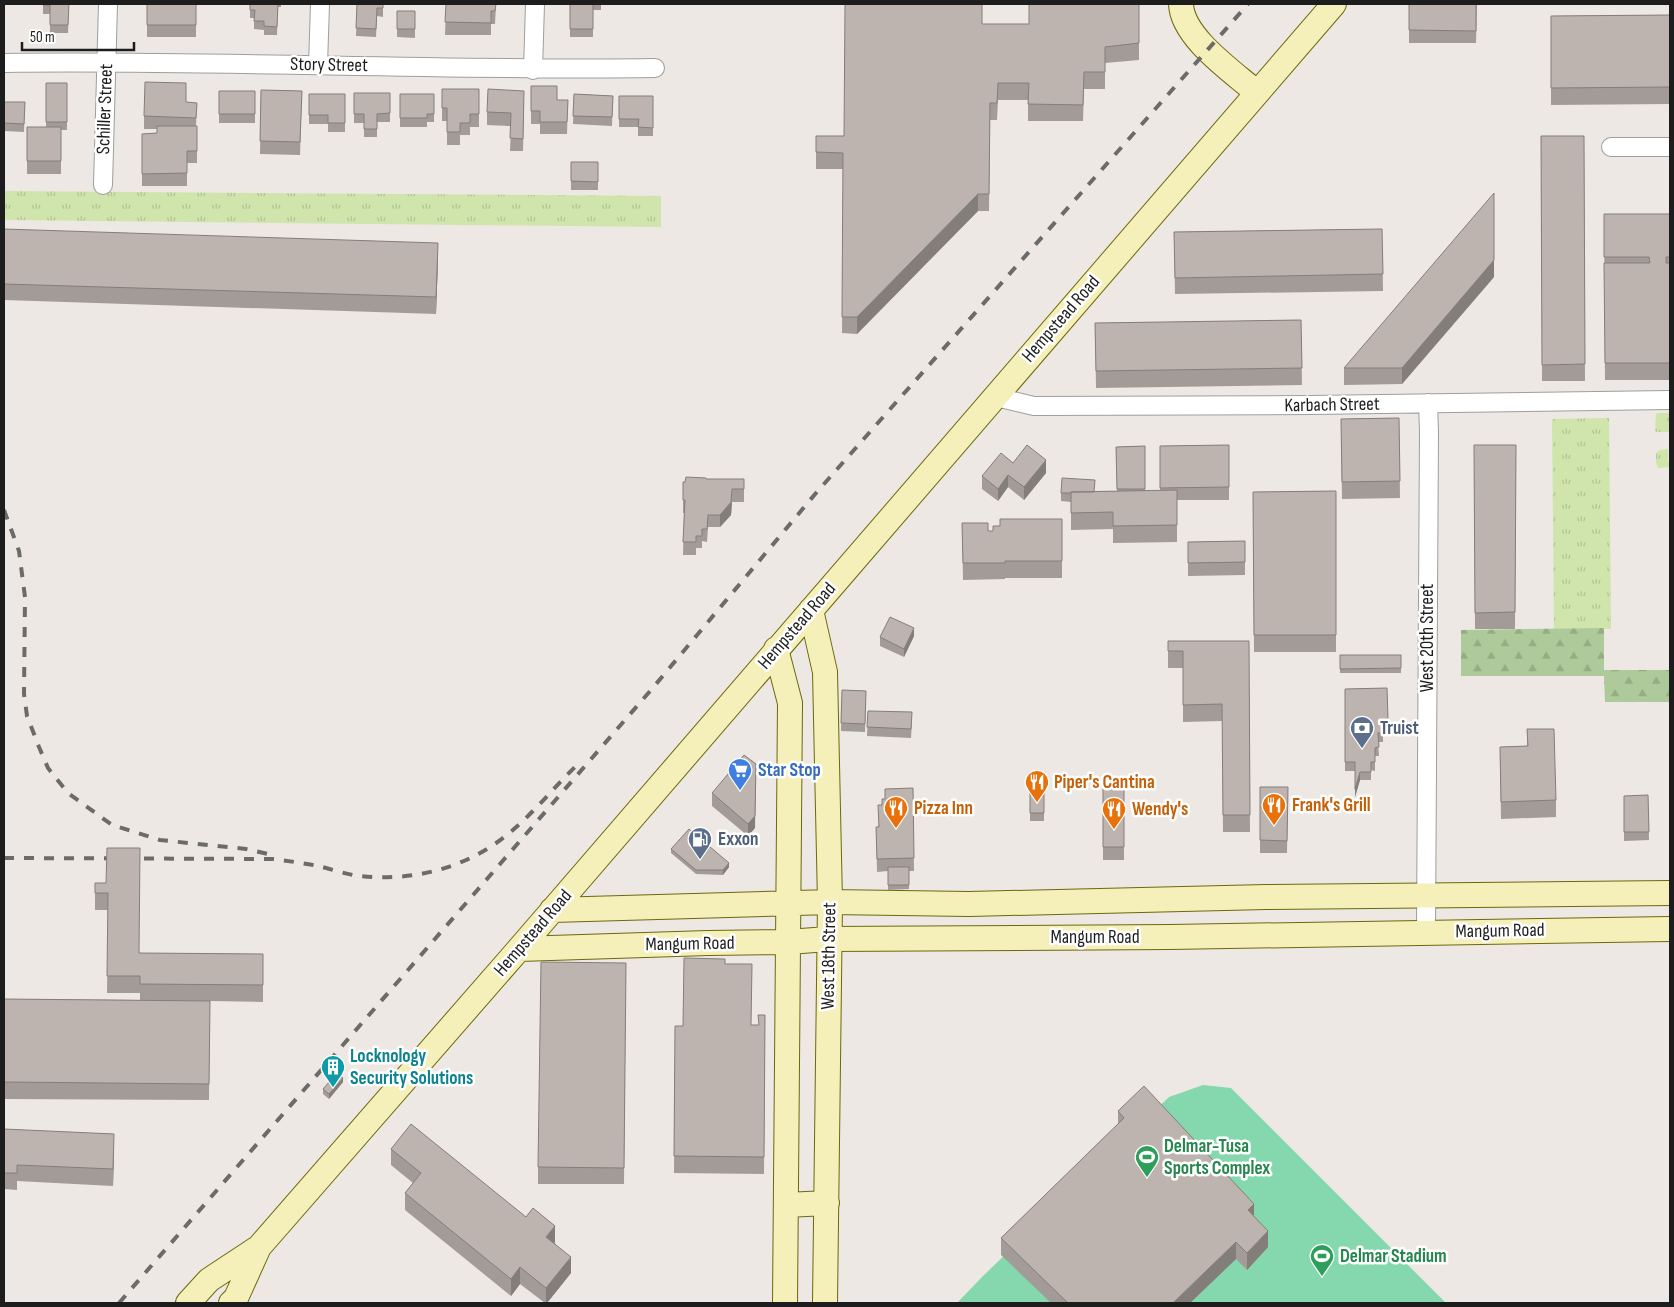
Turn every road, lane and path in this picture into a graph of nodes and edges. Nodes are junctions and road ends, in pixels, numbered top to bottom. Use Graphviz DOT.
graph roads {
  1 [pos="108,4"];
  2 [pos="320,4"];
  3 [pos="535,4"];
  4 [pos="1181,4"];
  5 [pos="1334,4"];
  6 [pos="107,62"];
  7 [pos="4,63"];
  8 [pos="318,65"];
  9 [pos="654,68"];
  10 [pos="534,70"];
  11 [pos="1256,92"];
  12 [pos="1611,147"];
  13 [pos="1670,147"];
  14 [pos="103,185"];
  15 [pos="996,397"];
  16 [pos="1670,400"];
  17 [pos="1428,403"];
  18 [pos="811,610"];
  19 [pos="776,649"];
  20 [pos="827,769"];
  21 [pos="790,774"];
  22 [pos="1661,893"];
  23 [pos="1426,895"];
  24 [pos="830,902"];
  25 [pos="1077,902"];
  26 [pos="789,903"];
  27 [pos="552,910"];
  28 [pos="1662,929"];
  29 [pos="1426,932"];
  30 [pos="1077,937"];
  31 [pos="828,939"];
  32 [pos="788,942"];
  33 [pos="519,949"];
  34 [pos="827,1203"];
  35 [pos="786,1205"];
  36 [pos="259,1247"];
  37 [pos="188,1303"];
  38 [pos="232,1303"];
  39 [pos="785,1303"];
  40 [pos="825,1303"];
  1 -- 6 [label="street, Schiller Street"];
  2 -- 8 [label="street"];
  3 -- 10 [label="street"];
  4 -- 11 [label="main road"];
  5 -- 11 [label="main road, Hempstead Road"];
  6 -- 7 [label="street, Story Street"];
  6 -- 8 [label="street, Story Street"];
  6 -- 14 [label="street, Schiller Street"];
  8 -- 10 [label="street, Story Street"];
  9 -- 10 [label="street, Story Street"];
  11 -- 15 [label="main road, Hempstead Road"];
  12 -- 13 [label="street"];
  15 -- 17 [label="street, Karbach Street"];
  15 -- 18 [label="main road, Hempstead Road"];
  16 -- 17 [label="street, Karbach Street"];
  17 -- 23 [label="street, West 20th Street"];
  18 -- 19 [label="main road, Hempstead Road"];
  18 -- 20 [label="main road, West 18th Street"];
  19 -- 21 [label="main road"];
  19 -- 27 [label="main road, Hempstead Road"];
  20 -- 21 [label="main road"];
  20 -- 24 [label="main road, West 18th Street"];
  21 -- 26 [label="main road"];
  22 -- 23 [label="main road, Mangum Road"];
  22 -- 28 [label="main road"];
  23 -- 25 [label="main road, Mangum Road"];
  23 -- 29 [label="street, West 20th Street"];
  24 -- 25 [label="main road, Mangum Road"];
  24 -- 26 [label="main road, Mangum Road"];
  24 -- 31 [label="main road, West 18th Street"];
  25 -- 30 [label="main road"];
  26 -- 27 [label="main road, Mangum Road"];
  26 -- 32 [label="main road"];
  27 -- 33 [label="main road, Hempstead Road"];
  28 -- 29 [label="main road, Mangum Road"];
  29 -- 30 [label="main road, Mangum Road"];
  30 -- 31 [label="main road, Mangum Road"];
  31 -- 32 [label="main road, Mangum Road"];
  31 -- 34 [label="main road, West 18th Street"];
  32 -- 33 [label="main road, Mangum Road"];
  32 -- 35 [label="main road"];
  33 -- 36 [label="main road, Hempstead Road"];
  34 -- 35 [label="main road"];
  34 -- 40 [label="main road, West 18th Street"];
  35 -- 39 [label="main road"];
  36 -- 37 [label="main road, Hempstead Road"];
  36 -- 38 [label="main road, Hempstead Road"];
}
